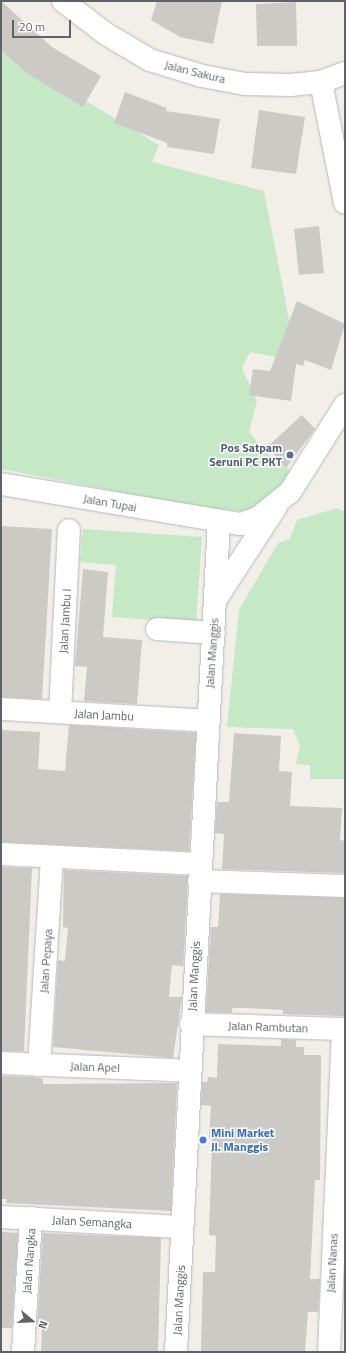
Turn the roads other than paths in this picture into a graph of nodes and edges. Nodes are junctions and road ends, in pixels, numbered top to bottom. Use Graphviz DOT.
graph roads {
  1 [pos="62,1"];
  2 [pos="345,73"];
  3 [pos="321,82"];
  4 [pos="345,203"];
  5 [pos="345,405"];
  6 [pos="1,484"];
  7 [pos="279,501"];
  8 [pos="219,521"];
  9 [pos="69,530"];
  10 [pos="216,600"];
  11 [pos="157,629"];
  12 [pos="214,632"];
  13 [pos="1,709"];
  14 [pos="60,712"];
  15 [pos="207,721"];
  16 [pos="1,854"];
  17 [pos="52,857"];
  18 [pos="199,872"];
  19 [pos="345,886"];
  20 [pos="191,1024"];
  21 [pos="344,1029"];
  22 [pos="1,1063"];
  23 [pos="39,1065"];
  24 [pos="189,1071"];
  25 [pos="1,1217"];
  26 [pos="31,1218"];
  27 [pos="182,1227"];
  28 [pos="23,1352"];
  29 [pos="176,1352"];
  30 [pos="328,1352"];
  1 -- 3 [label="street, Jalan Sakura"];
  2 -- 3 [label="street, Jalan Sakura"];
  3 -- 4 [label="street"];
  5 -- 7 [label="street"];
  6 -- 8 [label="street, Jalan Tupai"];
  7 -- 8 [label="street, Jalan Tupai"];
  7 -- 10 [label="street, Jalan Manggis"];
  8 -- 10 [label="street, Jalan Manggis"];
  9 -- 14 [label="street, Jalan Jambu I"];
  10 -- 12 [label="street, Jalan Manggis"];
  11 -- 12 [label="street"];
  12 -- 15 [label="street, Jalan Manggis"];
  13 -- 14 [label="street, Jalan Jambu"];
  14 -- 15 [label="street, Jalan Jambu"];
  15 -- 18 [label="street, Jalan Manggis"];
  16 -- 17 [label="street"];
  17 -- 18 [label="street"];
  17 -- 23 [label="street, Jalan Pepaya"];
  18 -- 19 [label="street"];
  18 -- 20 [label="street, Jalan Manggis"];
  20 -- 21 [label="street, Jalan Rambutan"];
  20 -- 24 [label="street, Jalan Manggis"];
  21 -- 30 [label="street, Jalan Nanas"];
  22 -- 23 [label="street, Jalan Apel"];
  23 -- 24 [label="street, Jalan Apel"];
  24 -- 27 [label="street, Jalan Manggis"];
  25 -- 26 [label="street, Jalan Semangka"];
  26 -- 27 [label="street, Jalan Semangka"];
  26 -- 28 [label="street, Jalan Nangka"];
  27 -- 29 [label="street, Jalan Manggis"];
}
